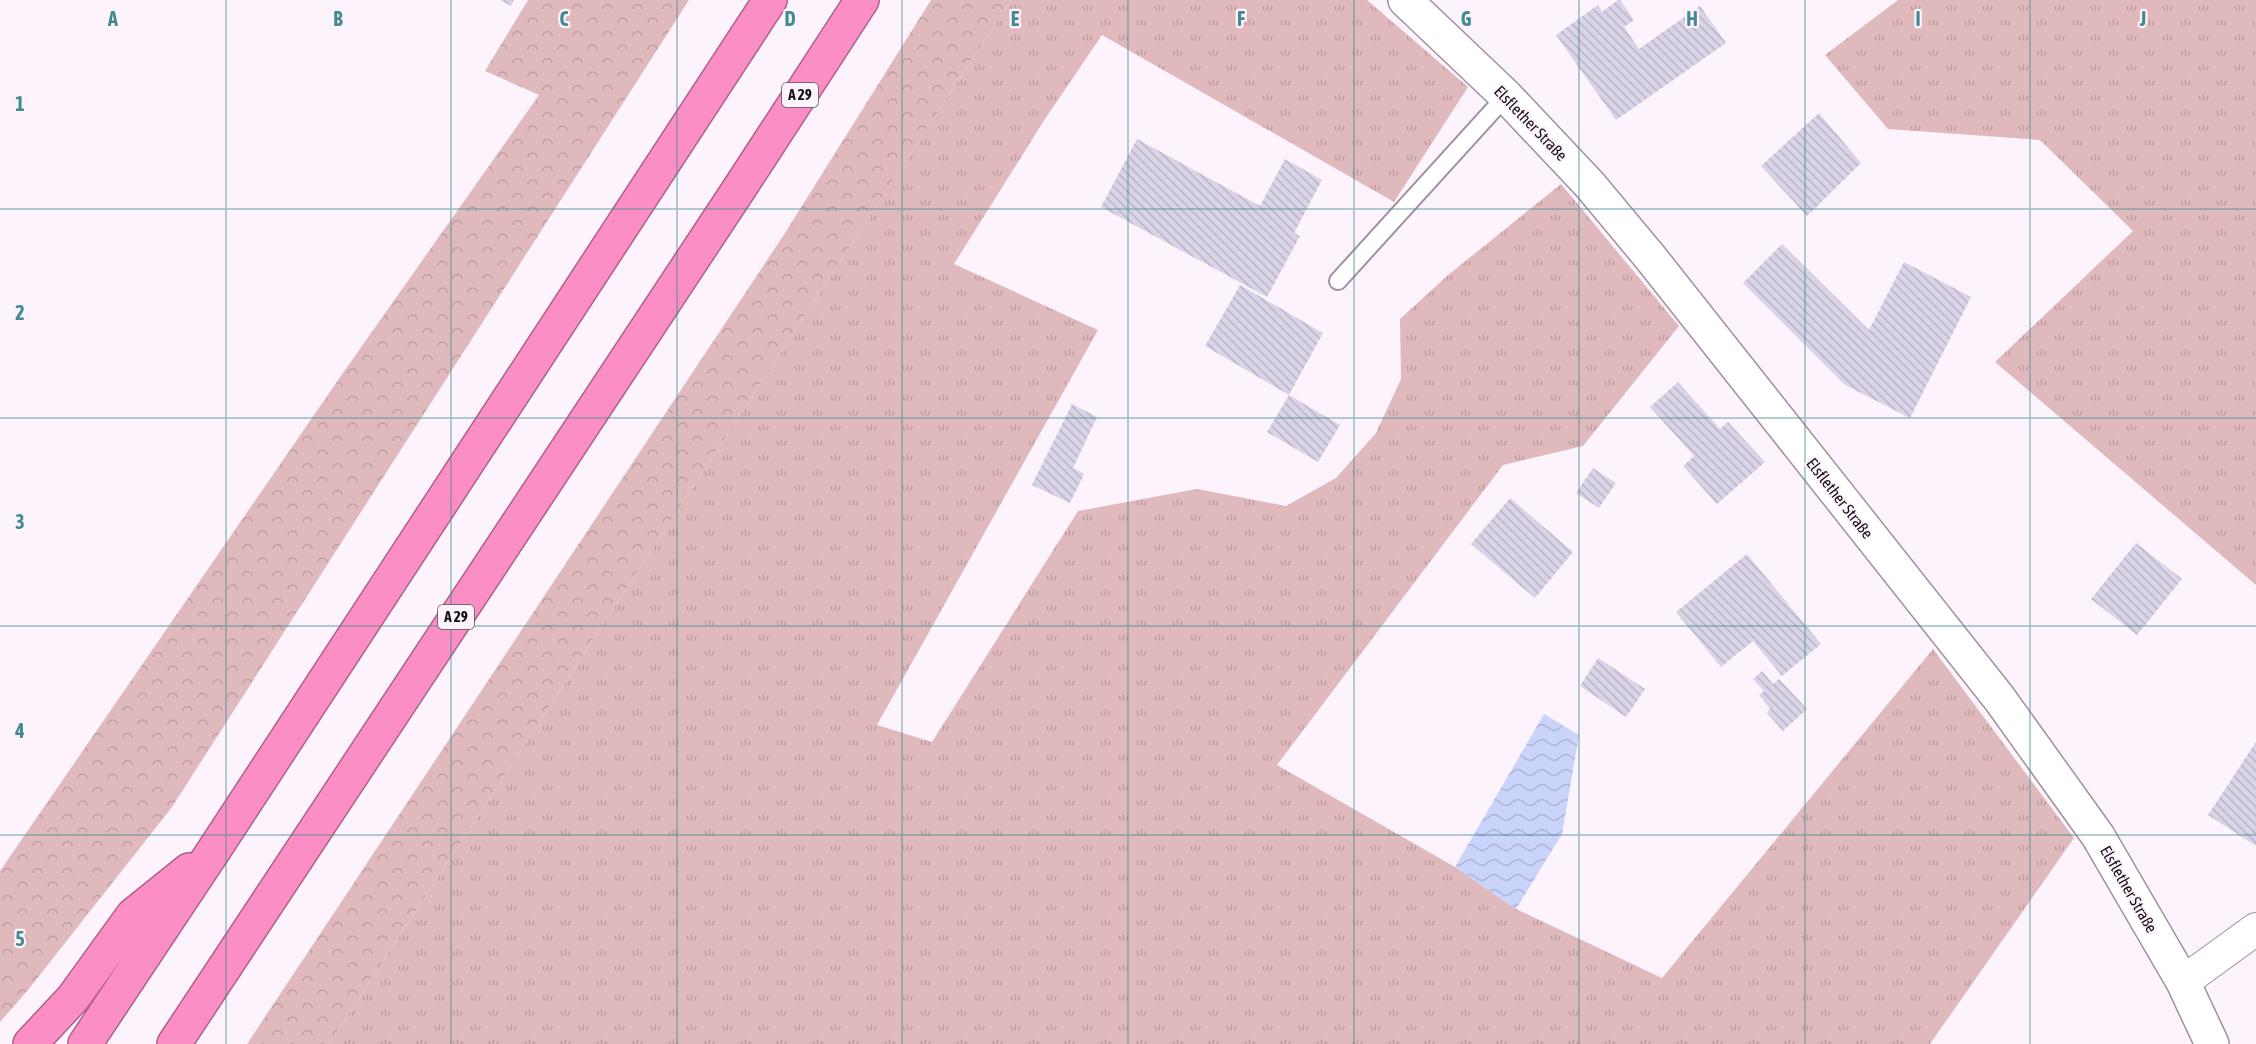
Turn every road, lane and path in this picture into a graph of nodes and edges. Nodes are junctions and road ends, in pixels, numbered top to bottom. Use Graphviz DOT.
graph roads {
  1 [pos="770,0"];
  2 [pos="862,0"];
  3 [pos="1405,0"];
  4 [pos="1506,96"];
  5 [pos="1338,281"];
  6 [pos="214,850"];
  7 [pos="2256,929"];
  8 [pos="2183,982"];
  9 [pos="30,1044"];
  10 [pos="85,1044"];
  11 [pos="174,1044"];
  12 [pos="2212,1044"];
  1 -- 6 [label="highway"];
  2 -- 11 [label="highway, A 29"];
  3 -- 4 [label="main road, Elsflether Straße"];
  4 -- 5 [label="lane"];
  4 -- 8 [label="main road, Elsflether Straße"];
  6 -- 9 [label="highway"];
  6 -- 10 [label="highway"];
  7 -- 8 [label="street"];
  8 -- 12 [label="main road, Elsflether Straße"];
}
